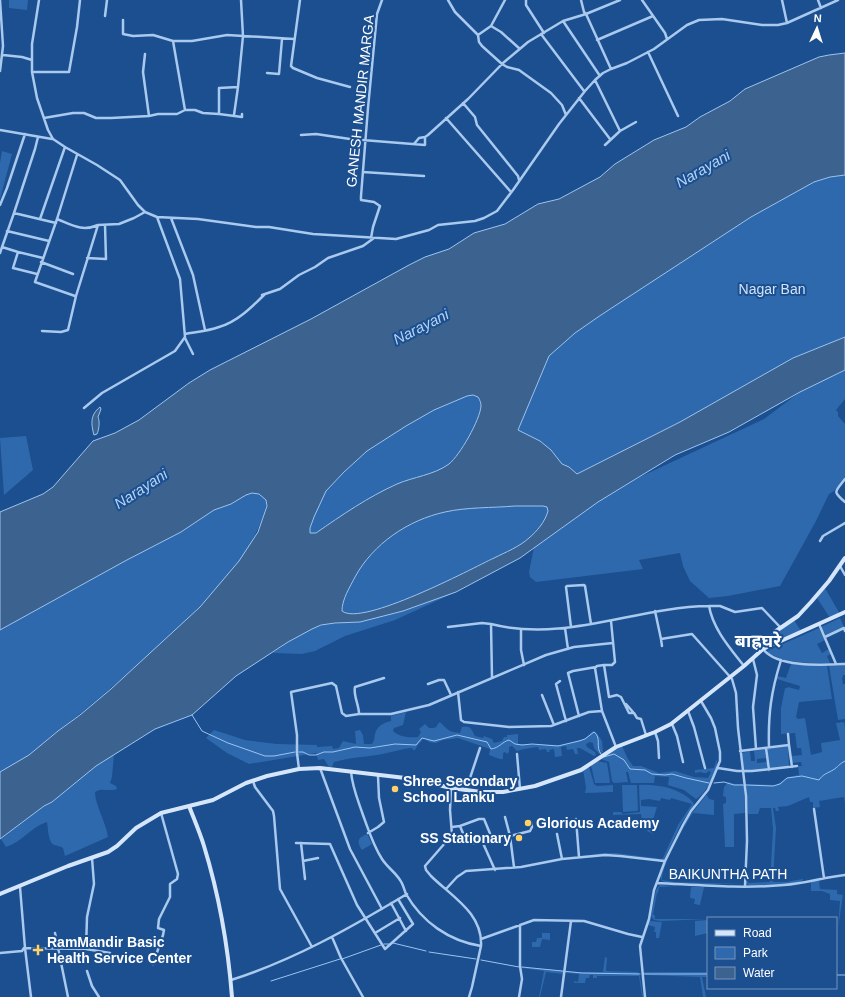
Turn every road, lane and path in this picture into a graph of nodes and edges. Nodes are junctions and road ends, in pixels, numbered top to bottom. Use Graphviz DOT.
graph roads {
  1 [pos="0,0"];
  2 [pos="39,0"];
  3 [pos="80,0"];
  4 [pos="107,0"];
  5 [pos="241,0"];
  6 [pos="300,0"];
  7 [pos="382,0"];
  8 [pos="448,0"];
  9 [pos="505,0"];
  10 [pos="526,0"];
  11 [pos="581,0"];
  12 [pos="620,0"];
  13 [pos="642,0"];
  14 [pos="782,0"];
  15 [pos="818,0"];
  16 [pos="838,0"];
  17 [pos="0,6"];
  18 [pos="820,8"];
  19 [pos="586,14"];
  20 [pos="105,16"];
  21 [pos="653,16"];
  22 [pos="123,20"];
  23 [pos="563,21"];
  24 [pos="787,23"];
  25 [pos="491,26"];
  26 [pos="542,33"];
  27 [pos="243,36"];
  28 [pos="478,36"];
  29 [pos="667,38"];
  30 [pos="282,39"];
  31 [pos="294,39"];
  32 [pos="597,40"];
  33 [pos="173,41"];
  34 [pos="520,49"];
  35 [pos="2,52"];
  36 [pos="648,52"];
  37 [pos="144,54"];
  38 [pos="32,60"];
  39 [pos="502,64"];
  40 [pos="611,69"];
  41 [pos="0,71"];
  42 [pos="32,72"];
  43 [pos="267,73"];
  44 [pos="600,76"];
  45 [pos="595,80"];
  46 [pos="238,87"];
  47 [pos="350,87"];
  48 [pos="585,91"];
  49 [pos="579,98"];
  50 [pos="463,103"];
  51 [pos="185,110"];
  52 [pos="219,114"];
  53 [pos="242,114"];
  54 [pos="234,115"];
  55 [pos="566,115"];
  56 [pos="149,116"];
  57 [pos="678,116"];
  58 [pos="44,118"];
  59 [pos="446,118"];
  60 [pos="636,122"];
  61 [pos="0,130"];
  62 [pos="48,130"];
  63 [pos="620,131"];
  64 [pos="25,134"];
  65 [pos="301,135"];
  66 [pos="38,137"];
  67 [pos="42,137"];
  68 [pos="425,137"];
  69 [pos="52,139"];
  70 [pos="610,139"];
  71 [pos="365,140"];
  72 [pos="414,144"];
  73 [pos="604,145"];
  74 [pos="65,147"];
  75 [pos="78,155"];
  76 [pos="363,172"];
  77 [pos="424,176"];
  78 [pos="520,180"];
  79 [pos="511,192"];
  80 [pos="0,205"];
  81 [pos="145,212"];
  82 [pos="14,213"];
  83 [pos="157,217"];
  84 [pos="171,218"];
  85 [pos="40,219"];
  86 [pos="57,219"];
  87 [pos="56,223"];
  88 [pos="105,225"];
  89 [pos="98,226"];
  90 [pos="7,231"];
  91 [pos="372,238"];
  92 [pos="49,241"];
  93 [pos="2,247"];
  94 [pos="18,252"];
  95 [pos="0,253"];
  96 [pos="43,258"];
  97 [pos="87,258"];
  98 [pos="41,262"];
  99 [pos="37,274"];
  100 [pos="73,274"];
  101 [pos="76,296"];
  102 [pos="205,330"];
  103 [pos="42,331"];
  104 [pos="185,336"];
  105 [pos="193,354"];
  106 [pos="84,408"];
  107 [pos="845,479"];
  108 [pos="845,502"];
  109 [pos="845,523"];
  110 [pos="820,541"];
  111 [pos="845,558"];
  112 [pos="840,566"];
  113 [pos="845,575"];
  114 [pos="709,606"];
  115 [pos="655,612"];
  116 [pos="845,612"];
  117 [pos="611,621"];
  118 [pos="491,624"];
  119 [pos="591,624"];
  120 [pos="819,624"];
  121 [pos="448,627"];
  122 [pos="571,627"];
  123 [pos="780,627"];
  124 [pos="565,628"];
  125 [pos="521,629"];
  126 [pos="845,631"];
  127 [pos="825,637"];
  128 [pos="661,639"];
  129 [pos="613,643"];
  130 [pos="662,646"];
  131 [pos="568,649"];
  132 [pos="763,649"];
  133 [pos="754,658"];
  134 [pos="781,660"];
  135 [pos="836,664"];
  136 [pos="845,664"];
  137 [pos="524,665"];
  138 [pos="604,665"];
  139 [pos="596,666"];
  140 [pos="744,666"];
  141 [pos="731,677"];
  142 [pos="384,678"];
  143 [pos="492,678"];
  144 [pos="560,681"];
  145 [pos="428,684"];
  146 [pos="458,692"];
  147 [pos="451,695"];
  148 [pos="542,696"];
  149 [pos="701,701"];
  150 [pos="602,711"];
  151 [pos="688,711"];
  152 [pos="359,714"];
  153 [pos="579,716"];
  154 [pos="566,721"];
  155 [pos="671,724"];
  156 [pos="554,725"];
  157 [pos="655,732"];
  158 [pos="788,734"];
  159 [pos="646,735"];
  160 [pos="789,745"];
  161 [pos="616,747"];
  162 [pos="480,748"];
  163 [pos="767,748"];
  164 [pos="756,749"];
  165 [pos="740,751"];
  166 [pos="518,754"];
  167 [pos="659,758"];
  168 [pos="683,762"];
  169 [pos="797,766"];
  170 [pos="792,767"];
  171 [pos="320,768"];
  172 [pos="705,768"];
  173 [pos="718,768"];
  174 [pos="299,770"];
  175 [pos="769,770"];
  176 [pos="351,771"];
  177 [pos="743,771"];
  178 [pos="378,776"];
  179 [pos="253,780"];
  180 [pos="451,788"];
  181 [pos="466,790"];
  182 [pos="520,790"];
  183 [pos="189,806"];
  184 [pos="814,809"];
  185 [pos="161,813"];
  186 [pos="505,817"];
  187 [pos="576,819"];
  188 [pos="531,822"];
  189 [pos="460,826"];
  190 [pos="452,827"];
  191 [pos="368,833"];
  192 [pos="558,834"];
  193 [pos="510,836"];
  194 [pos="482,841"];
  195 [pos="296,842"];
  196 [pos="301,843"];
  197 [pos="580,857"];
  198 [pos="92,858"];
  199 [pos="318,858"];
  200 [pos="562,859"];
  201 [pos="303,861"];
  202 [pos="665,861"];
  203 [pos="514,867"];
  204 [pos="495,870"];
  205 [pos="845,875"];
  206 [pos="824,878"];
  207 [pos="305,880"];
  208 [pos="657,883"];
  209 [pos="745,886"];
  210 [pos="20,887"];
  211 [pos="446,889"];
  212 [pos="0,894"];
  213 [pos="407,894"];
  214 [pos="398,899"];
  215 [pos="392,903"];
  216 [pos="382,909"];
  217 [pos="400,918"];
  218 [pos="366,919"];
  219 [pos="571,921"];
  220 [pos="520,925"];
  221 [pos="406,931"];
  222 [pos="56,932"];
  223 [pos="375,933"];
  224 [pos="332,937"];
  225 [pos="642,937"];
  226 [pos="481,939"];
  227 [pos="481,946"];
  228 [pos="312,947"];
  229 [pos="25,948"];
  230 [pos="59,949"];
  231 [pos="86,949"];
  232 [pos="110,953"];
  233 [pos="0,954"];
  234 [pos="153,964"];
  235 [pos="87,971"];
  236 [pos="231,980"];
  237 [pos="31,997"];
  238 [pos="68,997"];
  239 [pos="99,997"];
  240 [pos="232,997"];
  241 [pos="362,997"];
  242 [pos="469,997"];
  243 [pos="519,997"];
  244 [pos="561,997"];
  245 [pos="645,997"];
  1 -- 17 [label="street"];
  2 -- 38 [label="street"];
  3 -- 42 [label="street"];
  4 -- 20 [label="street"];
  5 -- 27 [label="street"];
  6 -- 31 [label="street"];
  7 -- 71 [label="street, GANESH MANDIR MARGA"];
  8 -- 28 [label="street"];
  9 -- 25 [label="street"];
  10 -- 26 [label="street"];
  11 -- 19 [label="street"];
  12 -- 19 [label="street"];
  13 -- 21 [label="street"];
  14 -- 24 [label="street"];
  15 -- 18 [label="street"];
  16 -- 18 [label="street"];
  17 -- 35 [label="street"];
  18 -- 24 [label="street"];
  19 -- 23 [label="street"];
  19 -- 32 [label="street"];
  21 -- 29 [label="street"];
  21 -- 32 [label="street"];
  22 -- 33 [label="street"];
  23 -- 26 [label="street"];
  23 -- 44 [label="street"];
  24 -- 29 [label="street"];
  25 -- 28 [label="street"];
  25 -- 34 [label="street"];
  26 -- 34 [label="street"];
  26 -- 48 [label="street"];
  27 -- 30 [label="street"];
  27 -- 33 [label="street"];
  27 -- 46 [label="street"];
  28 -- 39 [label="street"];
  29 -- 36 [label="street"];
  30 -- 31 [label="street"];
  30 -- 43 [label="street"];
  31 -- 47 [label="street"];
  32 -- 40 [label="street"];
  33 -- 51 [label="street"];
  34 -- 39 [label="street"];
  35 -- 38 [label="street"];
  35 -- 41 [label="street"];
  36 -- 40 [label="street"];
  36 -- 57 [label="street"];
  37 -- 56 [label="street"];
  38 -- 42 [label="street"];
  39 -- 50 [label="street"];
  39 -- 55 [label="street"];
  40 -- 44 [label="street"];
  42 -- 58 [label="street"];
  44 -- 45 [label="street"];
  45 -- 48 [label="street"];
  45 -- 63 [label="street"];
  46 -- 52 [label="street"];
  46 -- 54 [label="street"];
  48 -- 49 [label="street"];
  49 -- 55 [label="street"];
  49 -- 70 [label="street"];
  50 -- 59 [label="street"];
  50 -- 78 [label="street"];
  51 -- 52 [label="street"];
  51 -- 56 [label="street"];
  52 -- 54 [label="street"];
  53 -- 54 [label="street"];
  55 -- 78 [label="street"];
  56 -- 58 [label="street"];
  58 -- 62 [label="street"];
  59 -- 68 [label="street"];
  59 -- 79 [label="street"];
  60 -- 63 [label="street"];
  61 -- 64 [label="street"];
  62 -- 67 [label="street"];
  62 -- 69 [label="street"];
  63 -- 70 [label="street"];
  64 -- 66 [label="street"];
  64 -- 80 [label="street"];
  65 -- 71 [label="street"];
  66 -- 67 [label="street"];
  66 -- 82 [label="street"];
  67 -- 69 [label="street"];
  68 -- 72 [label="street"];
  68 -- 72 [label="street"];
  69 -- 74 [label="street"];
  70 -- 73 [label="street"];
  71 -- 72 [label="street"];
  71 -- 76 [label="street, GANESH MANDIR MARGA"];
  74 -- 75 [label="street"];
  74 -- 85 [label="street"];
  75 -- 81 [label="street"];
  75 -- 86 [label="street"];
  76 -- 77 [label="street"];
  76 -- 91 [label="street, GANESH MANDIR MARGA"];
  78 -- 79 [label="street"];
  79 -- 91 [label="street"];
  81 -- 83 [label="street"];
  81 -- 88 [label="street"];
  82 -- 85 [label="street"];
  82 -- 90 [label="street"];
  83 -- 84 [label="street"];
  83 -- 104 [label="street"];
  84 -- 91 [label="street"];
  84 -- 102 [label="street"];
  85 -- 87 [label="street"];
  86 -- 87 [label="street"];
  86 -- 89 [label="street"];
  87 -- 92 [label="street"];
  88 -- 89 [label="street"];
  88 -- 97 [label="street"];
  89 -- 97 [label="street"];
  90 -- 92 [label="street"];
  90 -- 93 [label="street"];
  91 -- 102 [label="street"];
  92 -- 96 [label="street"];
  93 -- 94 [label="street"];
  93 -- 95 [label="street"];
  94 -- 96 [label="street"];
  94 -- 99 [label="street"];
  96 -- 98 [label="street"];
  97 -- 101 [label="street"];
  98 -- 99 [label="street"];
  98 -- 100 [label="street"];
  99 -- 101 [label="street"];
  101 -- 103 [label="street"];
  102 -- 104 [label="street"];
  104 -- 105 [label="street"];
  104 -- 106 [label="street"];
  107 -- 108 [label="street"];
  109 -- 110 [label="street"];
  111 -- 112 [label="street"];
  112 -- 113 [label="street"];
  112 -- 123 [label="street"];
  114 -- 115 [label="street"];
  114 -- 123 [label="street"];
  114 -- 140 [label="street"];
  115 -- 117 [label="street"];
  115 -- 128 [label="street"];
  116 -- 120 [label="street"];
  117 -- 119 [label="street"];
  117 -- 129 [label="street"];
  118 -- 121 [label="street"];
  118 -- 125 [label="street"];
  118 -- 143 [label="street"];
  119 -- 122 [label="street"];
  119 -- 122 [label="street"];
  120 -- 127 [label="street"];
  120 -- 132 [label="street"];
  122 -- 124 [label="street"];
  123 -- 132 [label="street"];
  124 -- 125 [label="street"];
  124 -- 131 [label="street"];
  125 -- 137 [label="street"];
  126 -- 127 [label="street"];
  127 -- 135 [label="street"];
  128 -- 130 [label="street"];
  128 -- 141 [label="street"];
  129 -- 131 [label="street"];
  129 -- 138 [label="street"];
  131 -- 137 [label="street"];
  132 -- 133 [label="street"];
  132 -- 134 [label="street"];
  133 -- 140 [label="street"];
  133 -- 164 [label="street"];
  134 -- 135 [label="street"];
  134 -- 163 [label="street"];
  135 -- 136 [label="street"];
  137 -- 143 [label="street"];
  138 -- 139 [label="street"];
  138 -- 159 [label="street"];
  139 -- 150 [label="street"];
  139 -- 153 [label="street"];
  140 -- 141 [label="street"];
  141 -- 149 [label="street"];
  141 -- 165 [label="street"];
  142 -- 152 [label="street"];
  143 -- 146 [label="street"];
  144 -- 154 [label="street"];
  145 -- 147 [label="street"];
  146 -- 147 [label="street"];
  146 -- 156 [label="street"];
  147 -- 152 [label="street"];
  148 -- 156 [label="street"];
  149 -- 151 [label="street"];
  149 -- 173 [label="street"];
  150 -- 153 [label="street"];
  150 -- 161 [label="street"];
  151 -- 155 [label="street"];
  151 -- 172 [label="street"];
  152 -- 174 [label="street"];
  153 -- 154 [label="street"];
  154 -- 156 [label="street"];
  155 -- 157 [label="street"];
  155 -- 168 [label="street"];
  157 -- 159 [label="street"];
  157 -- 167 [label="street"];
  158 -- 160 [label="street"];
  159 -- 161 [label="street"];
  160 -- 163 [label="street"];
  160 -- 170 [label="street"];
  161 -- 182 [label="street"];
  162 -- 181 [label="street"];
  163 -- 164 [label="street"];
  163 -- 175 [label="street"];
  164 -- 165 [label="street"];
  165 -- 177 [label="street"];
  166 -- 182 [label="street"];
  169 -- 170 [label="street"];
  170 -- 175 [label="street"];
  171 -- 174 [label="street"];
  171 -- 176 [label="street"];
  171 -- 216 [label="street"];
  173 -- 177 [label="street"];
  173 -- 202 [label="street"];
  174 -- 179 [label="street"];
  175 -- 177 [label="street"];
  176 -- 178 [label="street"];
  176 -- 191 [label="street"];
  177 -- 209 [label="street"];
  178 -- 180 [label="street"];
  178 -- 191 [label="street"];
  179 -- 183 [label="street"];
  179 -- 228 [label="street"];
  180 -- 181 [label="street"];
  180 -- 190 [label="street"];
  181 -- 182 [label="street"];
  183 -- 185 [label="street"];
  183 -- 236 [label="street"];
  184 -- 206 [label="street"];
  185 -- 198 [label="street"];
  185 -- 234 [label="street"];
  186 -- 193 [label="street"];
  187 -- 197 [label="street"];
  188 -- 193 [label="street"];
  189 -- 190 [label="street"];
  189 -- 194 [label="street"];
  189 -- 194 [label="street"];
  190 -- 211 [label="street"];
  191 -- 213 [label="street"];
  192 -- 200 [label="street"];
  193 -- 203 [label="street"];
  194 -- 204 [label="street"];
  195 -- 196 [label="street"];
  196 -- 201 [label="street"];
  196 -- 218 [label="street"];
  197 -- 200 [label="street"];
  197 -- 202 [label="street"];
  198 -- 210 [label="street"];
  198 -- 231 [label="street"];
  199 -- 201 [label="street"];
  200 -- 203 [label="street"];
  201 -- 207 [label="street"];
  202 -- 208 [label="street"];
  203 -- 204 [label="street"];
  204 -- 211 [label="street"];
  205 -- 206 [label="street, BAIKUNTHA PATH"];
  206 -- 209 [label="street, BAIKUNTHA PATH"];
  208 -- 209 [label="street, BAIKUNTHA PATH"];
  208 -- 225 [label="street"];
  210 -- 212 [label="street"];
  210 -- 229 [label="street"];
  211 -- 226 [label="street"];
  213 -- 214 [label="street"];
  213 -- 227 [label="street"];
  214 -- 215 [label="street"];
  214 -- 221 [label="street"];
  215 -- 216 [label="street"];
  215 -- 217 [label="street"];
  216 -- 218 [label="street"];
  217 -- 221 [label="street"];
  217 -- 223 [label="street"];
  218 -- 223 [label="street"];
  218 -- 224 [label="street"];
  219 -- 220 [label="street"];
  219 -- 225 [label="street"];
  219 -- 244 [label="street"];
  220 -- 226 [label="street"];
  220 -- 243 [label="street"];
  221 -- 223 [label="street"];
  222 -- 230 [label="street"];
  224 -- 228 [label="street"];
  224 -- 241 [label="street"];
  225 -- 245 [label="street"];
  226 -- 227 [label="street"];
  227 -- 242 [label="street"];
  228 -- 236 [label="street"];
  229 -- 230 [label="street"];
  229 -- 233 [label="street"];
  229 -- 237 [label="street"];
  230 -- 231 [label="street"];
  230 -- 238 [label="street"];
  231 -- 232 [label="street"];
  235 -- 239 [label="street"];
  236 -- 240 [label="street"];
}
